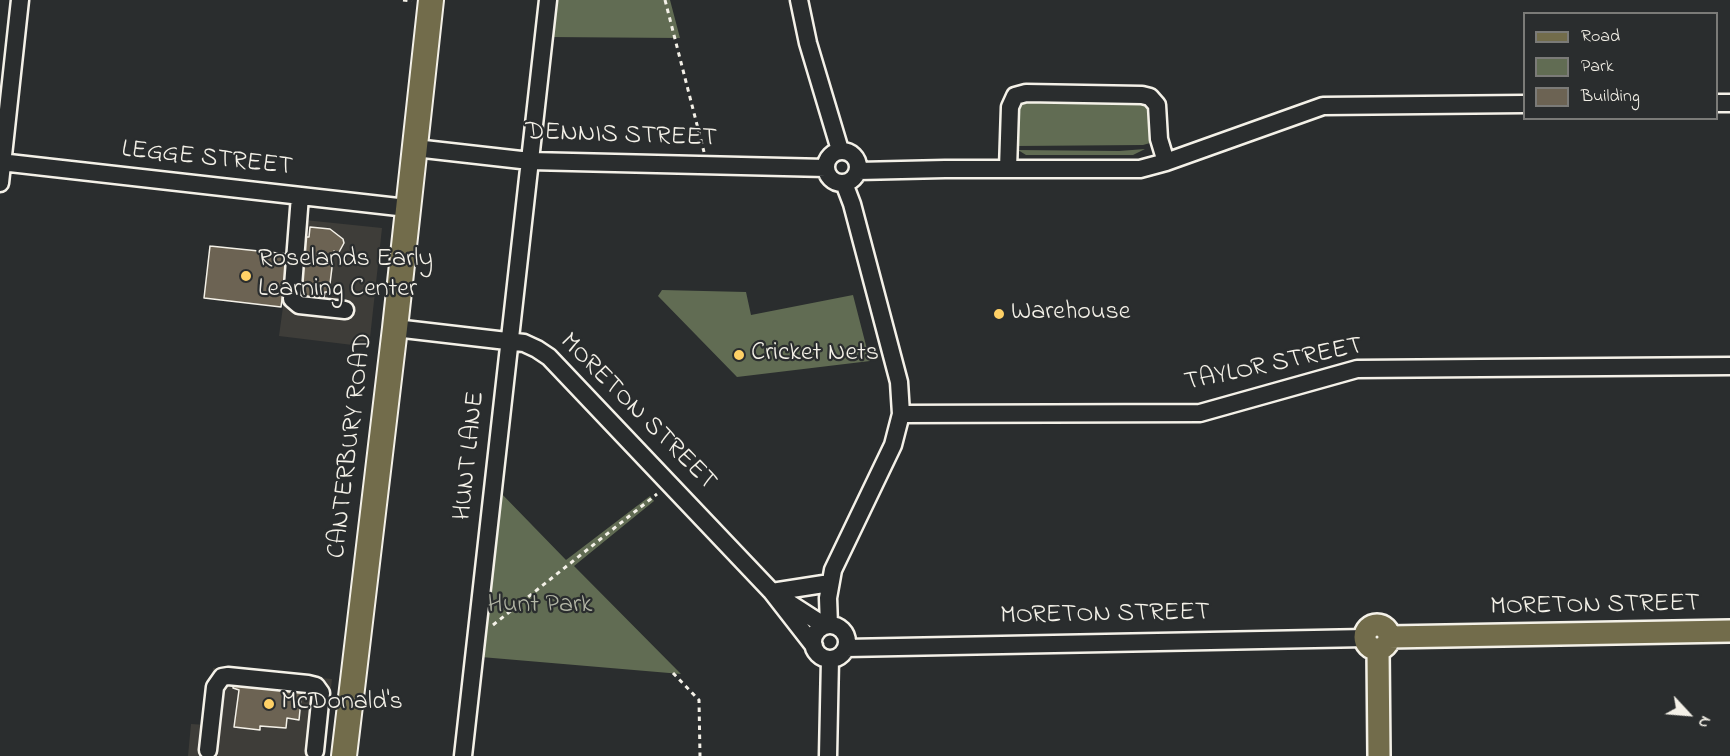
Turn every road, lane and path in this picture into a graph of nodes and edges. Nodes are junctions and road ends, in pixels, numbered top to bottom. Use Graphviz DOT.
graph roads {
  1 [pos="20,0"];
  2 [pos="403,0"];
  3 [pos="422,0"];
  4 [pos="548,0"];
  5 [pos="665,0"];
  6 [pos="799,0"];
  7 [pos="1523,105"];
  8 [pos="415,148"];
  9 [pos="840,150"];
  10 [pos="530,161"];
  11 [pos="1,162"];
  12 [pos="1166,162"];
  13 [pos="707,165"];
  14 [pos="826,168"];
  15 [pos="1008,169"];
  16 [pos="858,171"];
  17 [pos="0,183"];
  18 [pos="844,183"];
  19 [pos="300,196"];
  20 [pos="408,208"];
  21 [pos="345,310"];
  22 [pos="395,327"];
  23 [pos="509,341"];
  24 [pos="1730,366"];
  25 [pos="901,414"];
  26 [pos="670,483"];
  27 [pos="830,583"];
  28 [pos="772,592"];
  29 [pos="827,626"];
  30 [pos="1730,631"];
  31 [pos="476,639"];
  32 [pos="1378,642"];
  33 [pos="814,646"];
  34 [pos="846,648"];
  35 [pos="830,659"];
  36 [pos="673,673"];
  37 [pos="212,750"];
  38 [pos="315,751"];
  39 [pos="344,756"];
  40 [pos="463,756"];
  41 [pos="699,756"];
  42 [pos="828,756"];
  43 [pos="1379,756"];
  1 -- 11 [label="street"];
  2 -- 3 [label="path"];
  3 -- 8 [label="highway, CANTERBURY ROAD"];
  4 -- 10 [label="street, HUNT LANE"];
  5 -- 13 [label="path"];
  6 -- 9 [label="street"];
  7 -- 12 [label="street"];
  8 -- 10 [label="street, DENNIS STREET"];
  8 -- 20 [label="highway, CANTERBURY ROAD"];
  9 -- 14 [label="street"];
  9 -- 16 [label="street"];
  10 -- 13 [label="street, DENNIS STREET"];
  10 -- 23 [label="street, HUNT LANE"];
  11 -- 17 [label="street"];
  11 -- 19 [label="street, LEGGE STREET"];
  12 -- 15 [label="street"];
  12 -- 15 [label="street"];
  13 -- 14 [label="street, DENNIS STREET"];
  14 -- 18 [label="street"];
  15 -- 16 [label="street"];
  16 -- 18 [label="street"];
  18 -- 25 [label="street"];
  19 -- 20 [label="street, LEGGE STREET"];
  19 -- 21 [label="street"];
  20 -- 22 [label="highway, CANTERBURY ROAD"];
  22 -- 23 [label="street, MORETON STREET"];
  22 -- 39 [label="highway, CANTERBURY ROAD"];
  23 -- 26 [label="street, MORETON STREET"];
  23 -- 31 [label="street, HUNT LANE"];
  24 -- 25 [label="street, TAYLOR STREET"];
  25 -- 27 [label="street"];
  26 -- 28 [label="street, MORETON STREET"];
  26 -- 31 [label="path"];
  27 -- 28 [label="street"];
  27 -- 29 [label="street"];
  28 -- 29 [label="street, MORETON STREET"];
  28 -- 33 [label="street, MORETON STREET"];
  29 -- 33 [label="street"];
  29 -- 34 [label="street"];
  30 -- 32 [label="main road, MORETON STREET"];
  31 -- 40 [label="street, HUNT LANE"];
  32 -- 34 [label="street, MORETON STREET"];
  32 -- 43 [label="main road"];
  33 -- 35 [label="street"];
  34 -- 35 [label="street"];
  35 -- 42 [label="street"];
  36 -- 41 [label="path"];
  37 -- 38 [label="street"];
}
